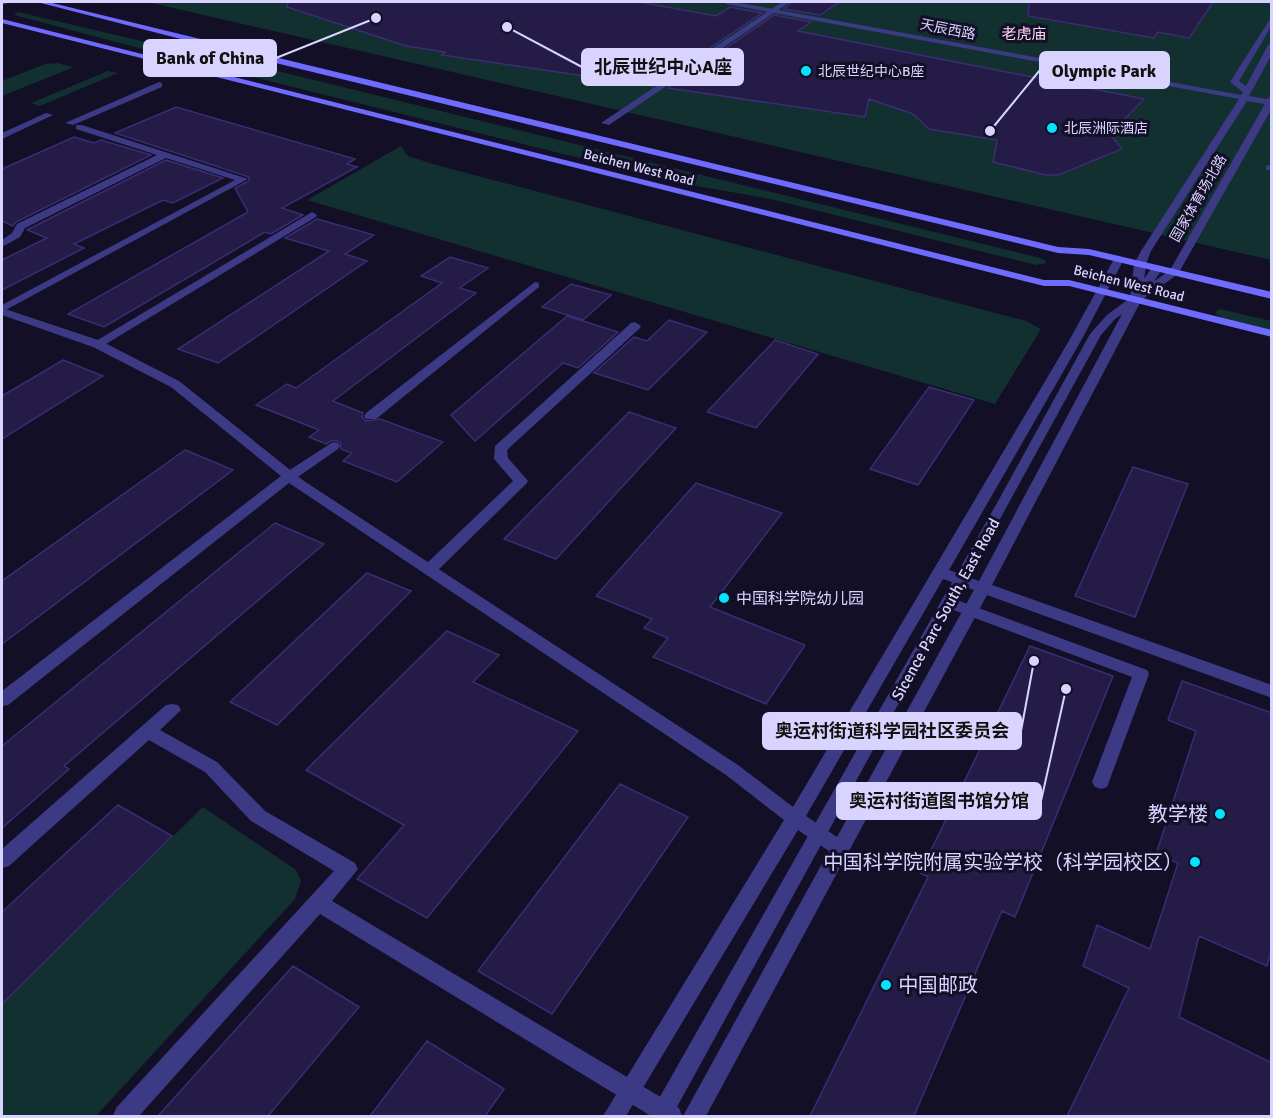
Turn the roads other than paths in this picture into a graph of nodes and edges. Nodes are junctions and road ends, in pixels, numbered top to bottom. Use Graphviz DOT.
graph roads {
  1 [pos="7,2"];
  2 [pos="40,2"];
  3 [pos="726,2"];
  4 [pos="761,2"];
  5 [pos="2,3"];
  6 [pos="784,3"];
  7 [pos="1272,18"];
  8 [pos="2,21"];
  9 [pos="1272,45"];
  10 [pos="159,85"];
  11 [pos="1246,94"];
  12 [pos="1271,100"];
  13 [pos="49,115"];
  14 [pos="606,123"];
  15 [pos="2,136"];
  16 [pos="164,155"];
  17 [pos="312,215"];
  18 [pos="2,244"];
  19 [pos="1119,259"];
  20 [pos="1140,264"];
  21 [pos="1166,270"];
  22 [pos="535,285"];
  23 [pos="1101,291"];
  24 [pos="1272,296"];
  25 [pos="1136,300"];
  26 [pos="2,310"];
  27 [pos="635,326"];
  28 [pos="1272,334"];
  29 [pos="97,344"];
  30 [pos="371,416"];
  31 [pos="333,446"];
  32 [pos="290,476"];
  33 [pos="430,569"];
  34 [pos="939,572"];
  35 [pos="961,580"];
  36 [pos="982,588"];
  37 [pos="949,602"];
  38 [pos="971,609"];
  39 [pos="1272,692"];
  40 [pos="2,700"];
  41 [pos="172,710"];
  42 [pos="149,732"];
  43 [pos="1101,782"];
  44 [pos="795,819"];
  45 [pos="819,835"];
  46 [pos="840,849"];
  47 [pos="2,860"];
  48 [pos="317,902"];
  49 [pos="629,1091"];
  50 [pos="665,1115"];
  51 [pos="124,1116"];
  52 [pos="614,1116"];
  53 [pos="694,1116"];
  1 -- 5 [label="street"];
  2 -- 19 [label="main road, Beichen West Road"];
  3 -- 11 [label="street, 天辰西路"];
  4 -- 6 [label="street, 天辰西路"];
  6 -- 11 [label="street, 天辰西路"];
  6 -- 14 [label="street"];
  7 -- 11 [label="street"];
  8 -- 23 [label="main road, Beichen West Road"];
  9 -- 11 [label="street, 国家体育场北路"];
  10 -- 16 [label="street"];
  11 -- 12 [label="street, 天辰西路"];
  11 -- 20 [label="street, 国家体育场北路"];
  12 -- 21 [label="street, 国家体育场北路"];
  13 -- 15 [label="street"];
  16 -- 18 [label="street"];
  16 -- 26 [label="street"];
  17 -- 29 [label="street"];
  19 -- 20 [label="main road, Beichen West Road"];
  19 -- 23 [label="street"];
  20 -- 21 [label="main road, Beichen West Road"];
  20 -- 25 [label="street"];
  21 -- 24 [label="main road, Beichen West Road"];
  21 -- 25 [label="street, 国家体育场北路"];
  22 -- 30 [label="street"];
  23 -- 25 [label="main road, Beichen West Road"];
  23 -- 34 [label="street"];
  25 -- 28 [label="main road, Beichen West Road"];
  25 -- 35 [label="street, Sicence Parc South, East Road"];
  25 -- 36 [label="street, 国家体育场北路"];
  26 -- 29 [label="street"];
  27 -- 33 [label="street"];
  29 -- 32 [label="street"];
  31 -- 32 [label="street"];
  32 -- 33 [label="street"];
  32 -- 40 [label="street"];
  33 -- 44 [label="street"];
  34 -- 35 [label="street"];
  34 -- 44 [label="street"];
  35 -- 36 [label="street"];
  35 -- 37 [label="street, Sicence Parc South, East Road"];
  36 -- 38 [label="street, 国家体育场北路"];
  36 -- 39 [label="street"];
  37 -- 38 [label="street"];
  37 -- 45 [label="street, Sicence Parc South, East Road"];
  38 -- 43 [label="street"];
  38 -- 46 [label="street, 国家体育场北路"];
  41 -- 42 [label="street"];
  42 -- 47 [label="street"];
  42 -- 48 [label="street"];
  44 -- 45 [label="street"];
  44 -- 49 [label="street"];
  45 -- 46 [label="street"];
  45 -- 50 [label="street, Sicence Parc South, East Road"];
  46 -- 53 [label="street, 国家体育场北路"];
  48 -- 49 [label="street"];
  48 -- 51 [label="street"];
  49 -- 50 [label="street"];
  49 -- 52 [label="street"];
}
